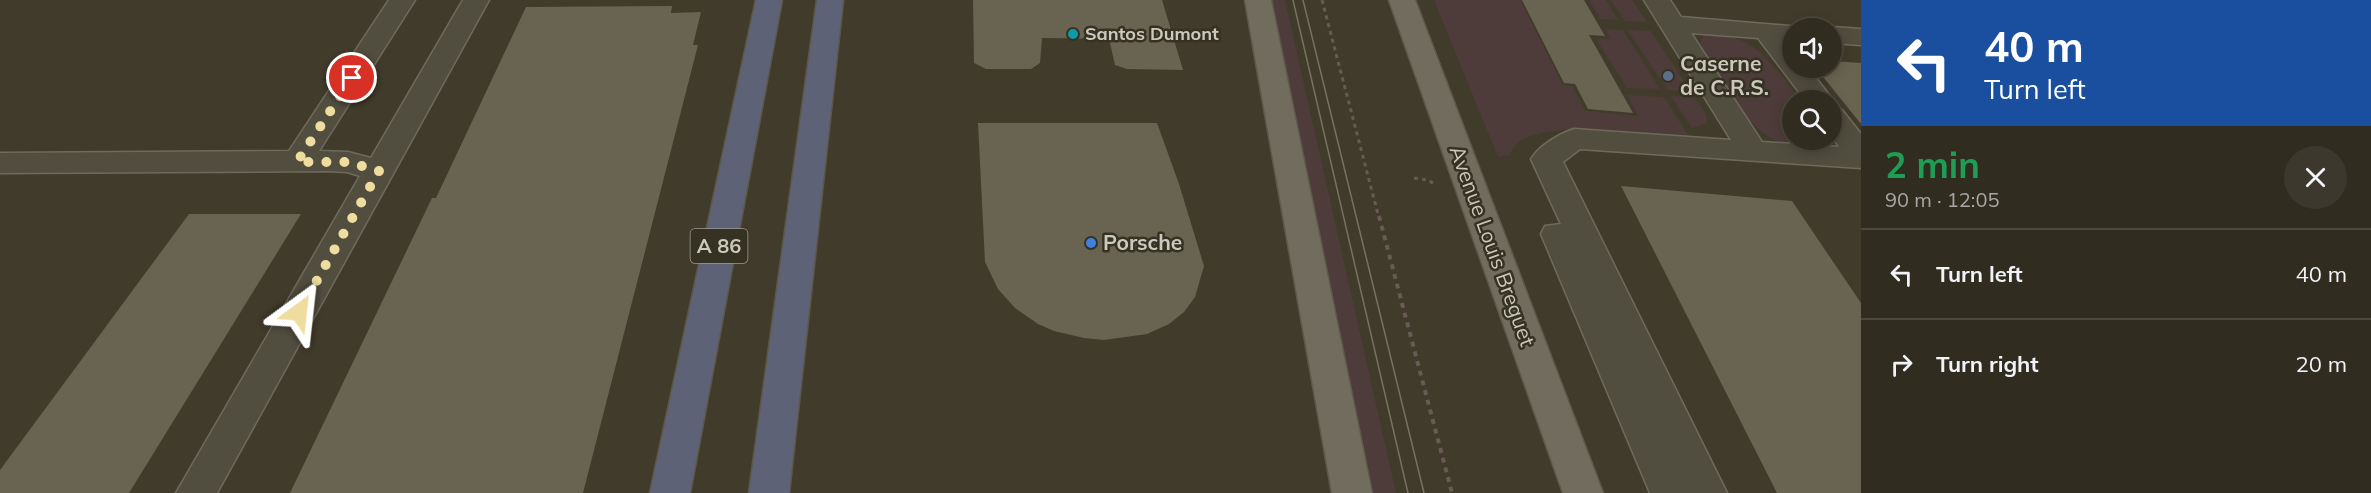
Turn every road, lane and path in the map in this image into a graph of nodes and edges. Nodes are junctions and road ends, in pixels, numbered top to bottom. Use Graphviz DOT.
graph roads {
  1 [pos="402,0"];
  2 [pos="476,0"];
  3 [pos="769,0"];
  4 [pos="830,0"];
  5 [pos="1258,0"];
  6 [pos="1322,0"];
  7 [pos="1402,0"];
  8 [pos="1657,0"];
  9 [pos="1672,24"];
  10 [pos="1766,31"];
  11 [pos="1782,32"];
  12 [pos="1842,36"];
  13 [pos="1861,37"];
  14 [pos="1782,52"];
  15 [pos="1802,78"];
  16 [pos="1811,90"];
  17 [pos="1842,130"];
  18 [pos="1753,151"];
  19 [pos="1861,157"];
  20 [pos="1546,159"];
  21 [pos="297,162"];
  22 [pos="0,163"];
  23 [pos="379,171"];
  24 [pos="196,493"];
  25 [pos="669,493"];
  26 [pos="769,493"];
  27 [pos="1352,493"];
  28 [pos="1452,493"];
  29 [pos="1583,493"];
  30 [pos="1670,493"];
  31 [pos="1707,493"];
  1 -- 21 [label="street"];
  2 -- 23 [label="street"];
  3 -- 25 [label="highway, A 86"];
  4 -- 26 [label="highway"];
  5 -- 27 [label="main road"];
  6 -- 28 [label="path"];
  7 -- 29 [label="main road, Avenue Louis Breguet"];
  8 -- 9 [label="street"];
  9 -- 10 [label="street"];
  9 -- 18 [label="street"];
  10 -- 11 [label="street"];
  10 -- 14 [label="street"];
  12 -- 13 [label="street"];
  15 -- 16 [label="street"];
  17 -- 19 [label="street"];
  18 -- 19 [label="street"];
  18 -- 20 [label="street"];
  20 -- 30 [label="street"];
  20 -- 31 [label="street"];
  21 -- 22 [label="street"];
  21 -- 23 [label="street"];
  23 -- 24 [label="street"];
}
